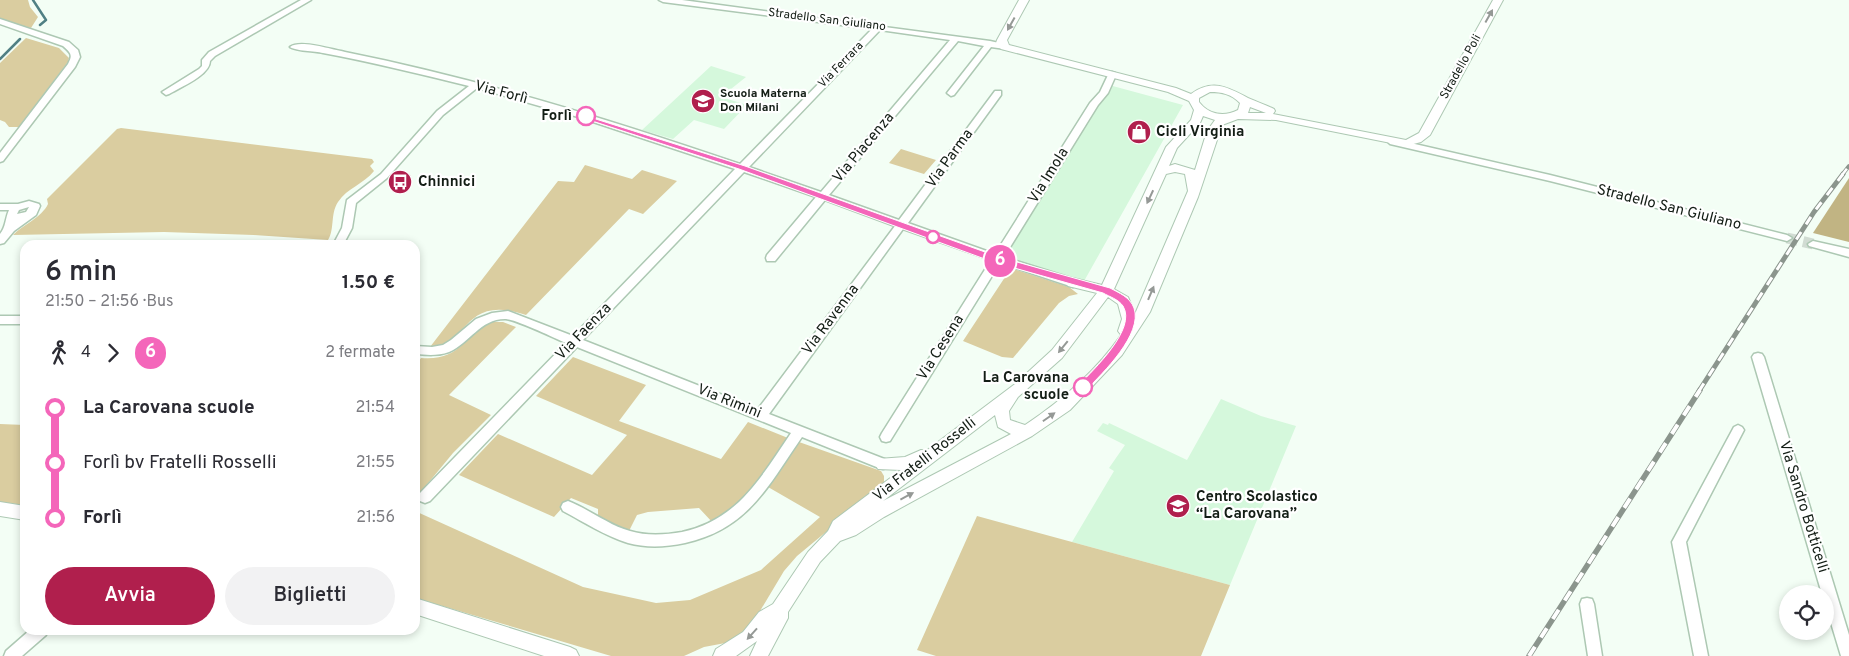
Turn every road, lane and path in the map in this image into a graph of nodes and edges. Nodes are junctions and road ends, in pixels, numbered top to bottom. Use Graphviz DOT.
graph roads {
  1 [pos="307,0"];
  2 [pos="663,0"];
  3 [pos="1024,0"];
  4 [pos="1498,0"];
  5 [pos="0,21"];
  6 [pos="0,27"];
  7 [pos="878,27"];
  8 [pos="25,31"];
  9 [pos="956,38"];
  10 [pos="990,43"];
  11 [pos="1005,47"];
  12 [pos="294,48"];
  13 [pos="1117,76"];
  14 [pos="1133,80"];
  15 [pos="474,86"];
  16 [pos="1202,91"];
  17 [pos="166,92"];
  18 [pos="951,92"];
  19 [pos="998,93"];
  20 [pos="1243,100"];
  21 [pos="1196,104"];
  22 [pos="1236,116"];
  23 [pos="1424,135"];
  24 [pos="1368,137"];
  25 [pos="1412,142"];
  26 [pos="1439,148"];
  27 [pos="1458,152"];
  28 [pos="0,159"];
  29 [pos="1491,165"];
  30 [pos="742,168"];
  31 [pos="1163,171"];
  32 [pos="1550,178"];
  33 [pos="824,197"];
  34 [pos="1192,197"];
  35 [pos="0,207"];
  36 [pos="10,213"];
  37 [pos="902,225"];
  38 [pos="10,229"];
  39 [pos="1787,238"];
  40 [pos="341,240"];
  41 [pos="1130,240"];
  42 [pos="0,241"];
  43 [pos="1813,244"];
  44 [pos="1849,253"];
  45 [pos="771,258"];
  46 [pos="996,260"];
  47 [pos="1073,283"];
  48 [pos="1088,285"];
  49 [pos="1106,290"];
  50 [pos="1094,309"];
  51 [pos="0,320"];
  52 [pos="20,320"];
  53 [pos="575,342"];
  54 [pos="420,351"];
  55 [pos="1117,351"];
  56 [pos="1758,357"];
  57 [pos="1020,388"];
  58 [pos="761,415"];
  59 [pos="966,427"];
  60 [pos="1738,430"];
  61 [pos="799,431"];
  62 [pos="1027,432"];
  63 [pos="886,437"];
  64 [pos="882,464"];
  65 [pos="887,490"];
  66 [pos="425,497"];
  67 [pos="568,507"];
  68 [pos="0,509"];
  69 [pos="20,511"];
  70 [pos="834,536"];
  71 [pos="1587,604"];
  72 [pos="420,608"];
  73 [pos="779,610"];
  74 [pos="35,635"];
  75 [pos="10,656"];
  76 [pos="570,656"];
  77 [pos="719,656"];
  78 [pos="759,656"];
  79 [pos="1595,656"];
  80 [pos="1701,656"];
  81 [pos="1848,656"];
  1 -- 17 [label="street"];
  2 -- 7 [label="street, Stradello San Giuliano"];
  3 -- 11 [label="street, one-way"];
  23 -- 4 [label="street, Stradello Poli, one-way"];
  5 -- 8 [label="street"];
  6 -- 8 [label="street"];
  7 -- 9 [label="street, Stradello San Giuliano"];
  7 -- 30 [label="street, Via Ferrara"];
  8 -- 28 [label="street"];
  9 -- 10 [label="street, Stradello San Giuliano"];
  9 -- 33 [label="street, Via Piacenza"];
  10 -- 11 [label="street, Stradello San Giuliano"];
  10 -- 18 [label="street"];
  11 -- 13 [label="street, Stradello San Giuliano"];
  12 -- 15 [label="street, Via Forlì"];
  13 -- 14 [label="street, Stradello San Giuliano"];
  13 -- 46 [label="street, Via Imola"];
  14 -- 16 [label="street, Stradello San Giuliano"];
  14 -- 21 [label="street, Stradello San Giuliano"];
  15 -- 30 [label="street, Via Forlì"];
  15 -- 40 [label="street"];
  16 -- 20 [label="street, Stradello San Giuliano"];
  16 -- 21 [label="street, Via Fratelli Rosselli"];
  19 -- 37 [label="street, Via Parma"];
  20 -- 22 [label="street"];
  20 -- 25 [label="street, Stradello San Giuliano"];
  21 -- 22 [label="street, Stradello San Giuliano"];
  21 -- 31 [label="street, Via Fratelli Rosselli"];
  22 -- 24 [label="street, Stradello San Giuliano"];
  22 -- 34 [label="street, Via Fratelli Rosselli"];
  23 -- 25 [label="street"];
  23 -- 26 [label="street"];
  24 -- 25 [label="street, Stradello San Giuliano"];
  24 -- 29 [label="street, Stradello San Giuliano"];
  25 -- 26 [label="street, Stradello San Giuliano"];
  26 -- 27 [label="street, Stradello San Giuliano"];
  27 -- 29 [label="street, Stradello San Giuliano"];
  27 -- 32 [label="street, Stradello San Giuliano"];
  29 -- 32 [label="street, Stradello San Giuliano"];
  30 -- 33 [label="street, Via Forlì"];
  30 -- 53 [label="street, Via Faenza"];
  31 -- 34 [label="street, Via Fratelli Rosselli"];
  31 -- 41 [label="street, Via Fratelli Rosselli, one-way"];
  32 -- 39 [label="street, Stradello San Giuliano"];
  33 -- 37 [label="street, Via Forlì"];
  33 -- 45 [label="street, Via Piacenza"];
  55 -- 34 [label="street, Via Fratelli Rosselli, one-way"];
  35 -- 36 [label="street"];
  36 -- 38 [label="street"];
  36 -- 38 [label="street"];
  37 -- 46 [label="street, Via Forlì"];
  37 -- 58 [label="street, Via Ravenna"];
  38 -- 42 [label="street"];
  41 -- 48 [label="street"];
  41 -- 49 [label="street, Via Fratelli Rosselli"];
  43 -- 44 [label="street"];
  46 -- 47 [label="street, Via Forlì"];
  46 -- 63 [label="street, Via Cesena"];
  47 -- 48 [label="street"];
  47 -- 50 [label="street"];
  48 -- 49 [label="street"];
  49 -- 50 [label="street, Via Fratelli Rosselli"];
  49 -- 55 [label="street"];
  50 -- 57 [label="street, Via Fratelli Rosselli, one-way"];
  51 -- 52 [label="street"];
  53 -- 54 [label="street, Via Rimini"];
  53 -- 58 [label="street, Via Rimini"];
  53 -- 66 [label="street, Via Faenza"];
  62 -- 55 [label="street, Via Fratelli Rosselli, one-way"];
  56 -- 81 [label="street, Via Sandro Botticelli"];
  57 -- 59 [label="street, Via Fratelli Rosselli"];
  57 -- 62 [label="street, Via Fratelli Rosselli"];
  58 -- 61 [label="street, Via Rimini"];
  59 -- 64 [label="street"];
  59 -- 65 [label="street, Via Fratelli Rosselli"];
  60 -- 80 [label="street"];
  61 -- 64 [label="street, Via Rimini"];
  61 -- 67 [label="street"];
  70 -- 62 [label="street, Via Fratelli Rosselli, one-way"];
  64 -- 65 [label="street"];
  65 -- 70 [label="street, Via Fratelli Rosselli"];
  68 -- 69 [label="street"];
  70 -- 73 [label="street, Via Fratelli Rosselli"];
  71 -- 79 [label="street"];
  72 -- 76 [label="street"];
  73 -- 77 [label="street, Via Fratelli Rosselli, one-way"];
  73 -- 78 [label="street, Via Fratelli Rosselli"];
  74 -- 75 [label="street"];
}
